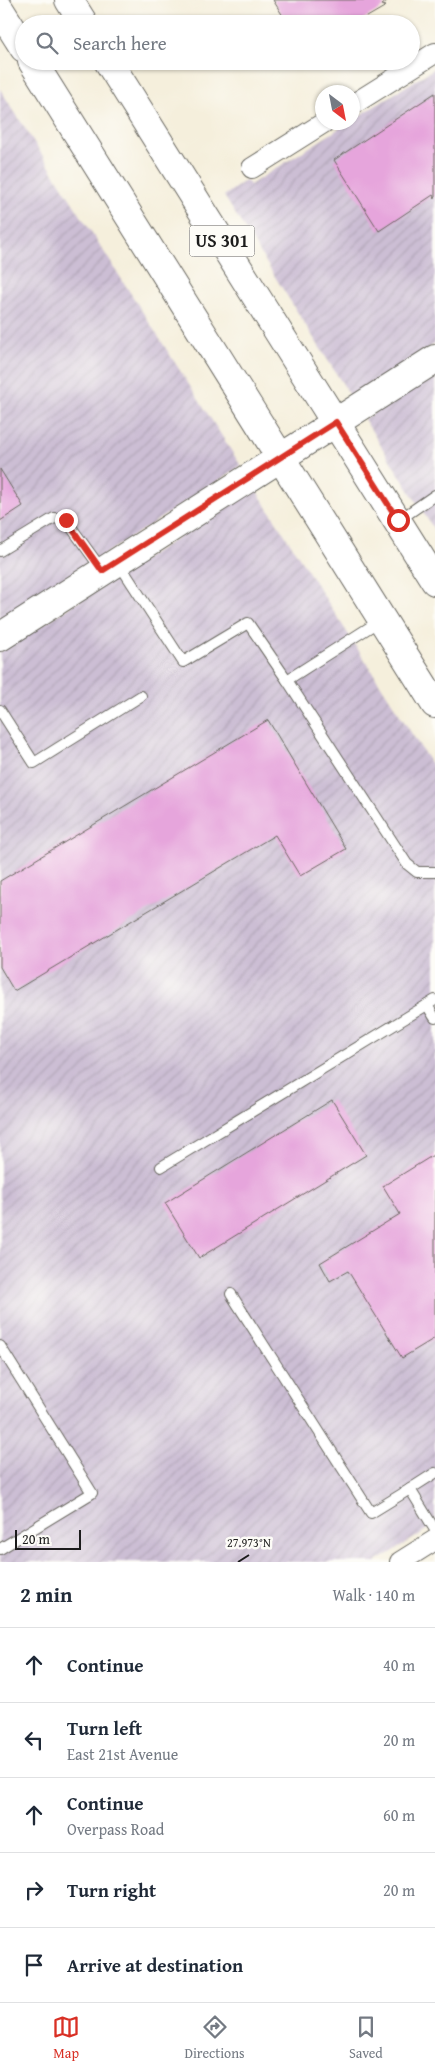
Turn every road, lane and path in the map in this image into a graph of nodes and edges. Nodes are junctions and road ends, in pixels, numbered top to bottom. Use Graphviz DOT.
graph roads {
  1 [pos="69,0"];
  2 [pos="0,10"];
  3 [pos="78,15"];
  4 [pos="15,34"];
  5 [pos="435,53"];
  6 [pos="420,62"];
  7 [pos="38,70"];
  8 [pos="114,70"];
  9 [pos="408,70"];
  10 [pos="360,100"];
  11 [pos="315,128"];
  12 [pos="252,168"];
  13 [pos="435,359"];
  14 [pos="336,422"];
  15 [pos="280,456"];
  16 [pos="435,495"];
  17 [pos="398,520"];
  18 [pos="0,551"];
  19 [pos="110,566"];
  20 [pos="435,580"];
  21 [pos="382,619"];
  22 [pos="0,637"];
  23 [pos="287,680"];
  24 [pos="141,696"];
  25 [pos="435,704"];
  26 [pos="0,710"];
  27 [pos="435,872"];
  28 [pos="431,1002"];
  29 [pos="435,1018"];
  30 [pos="161,1167"];
  31 [pos="231,1294"];
  32 [pos="0,1346"];
  33 [pos="435,1473"];
  34 [pos="410,1489"];
  35 [pos="435,1530"];
  36 [pos="435,1540"];
  37 [pos="0,1549"];
  38 [pos="400,1562"];
  1 -- 3 [label="main road"];
  2 -- 4 [label="main road"];
  5 -- 6 [label="street"];
  7 -- 15 [label="main road"];
  8 -- 14 [label="main road, US 301"];
  9 -- 10 [label="street"];
  11 -- 12 [label="street"];
  13 -- 14 [label="main road"];
  14 -- 15 [label="main road"];
  14 -- 17 [label="main road, US 301"];
  15 -- 19 [label="main road"];
  15 -- 21 [label="main road"];
  16 -- 17 [label="lane"];
  17 -- 20 [label="main road, US 301"];
  18 -- 19 [label="lane"];
  19 -- 22 [label="main road"];
  19 -- 23 [label="lane"];
  21 -- 23 [label="lane"];
  21 -- 25 [label="main road"];
  23 -- 27 [label="lane"];
  24 -- 26 [label="lane"];
  28 -- 29 [label="lane"];
  28 -- 30 [label="lane"];
  31 -- 34 [label="lane"];
  32 -- 37 [label="lane"];
  33 -- 34 [label="lane"];
  34 -- 35 [label="lane"];
  36 -- 38 [label="street"];
}
